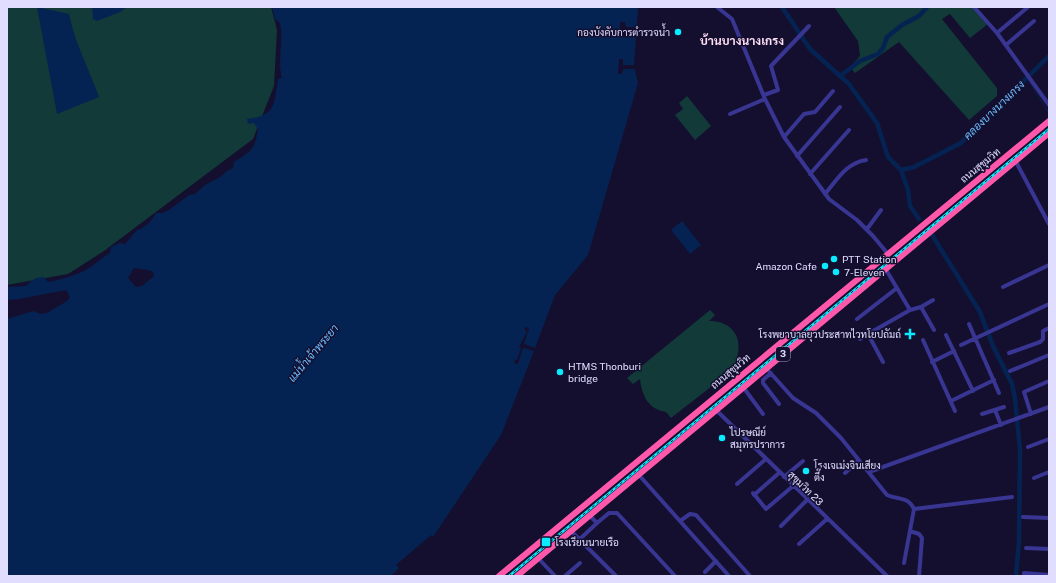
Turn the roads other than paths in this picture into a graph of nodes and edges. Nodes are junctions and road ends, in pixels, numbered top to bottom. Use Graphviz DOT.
graph roads {
  1 [pos="717,7"];
  2 [pos="974,7"];
  3 [pos="1028,7"];
  4 [pos="1034,21"];
  5 [pos="808,27"];
  6 [pos="997,33"];
  7 [pos="1006,45"];
  8 [pos="833,91"];
  9 [pos="764,97"];
  10 [pos="1049,105"];
  11 [pos="840,108"];
  12 [pos="730,114"];
  13 [pos="1049,121"];
  14 [pos="849,130"];
  15 [pos="1049,133"];
  16 [pos="784,137"];
  17 [pos="798,156"];
  18 [pos="866,160"];
  19 [pos="1015,160"];
  20 [pos="810,174"];
  21 [pos="825,194"];
  22 [pos="881,210"];
  23 [pos="1049,224"];
  24 [pos="867,229"];
  25 [pos="888,254"];
  26 [pos="1049,265"];
  27 [pos="885,268"];
  28 [pos="1003,287"];
  29 [pos="897,288"];
  30 [pos="933,300"];
  31 [pos="1049,304"];
  32 [pos="921,307"];
  33 [pos="910,310"];
  34 [pos="857,319"];
  35 [pos="968,324"];
  36 [pos="1049,328"];
  37 [pos="934,330"];
  38 [pos="868,334"];
  39 [pos="946,335"];
  40 [pos="976,337"];
  41 [pos="860,339"];
  42 [pos="923,340"];
  43 [pos="961,345"];
  44 [pos="954,351"];
  45 [pos="1010,353"];
  46 [pos="1049,355"];
  47 [pos="883,362"];
  48 [pos="932,362"];
  49 [pos="766,368"];
  50 [pos="1010,371"];
  51 [pos="771,373"];
  52 [pos="994,380"];
  53 [pos="1049,381"];
  54 [pos="743,387"];
  55 [pos="973,391"];
  56 [pos="999,393"];
  57 [pos="951,401"];
  58 [pos="779,404"];
  59 [pos="1004,407"];
  60 [pos="1049,407"];
  61 [pos="716,410"];
  62 [pos="995,410"];
  63 [pos="955,411"];
  64 [pos="763,414"];
  65 [pos="982,414"];
  66 [pos="1031,414"];
  67 [pos="1001,425"];
  68 [pos="1049,439"];
  69 [pos="1028,448"];
  70 [pos="766,459"];
  71 [pos="859,460"];
  72 [pos="802,461"];
  73 [pos="869,472"];
  74 [pos="1049,472"];
  75 [pos="779,473"];
  76 [pos="845,473"];
  77 [pos="638,474"];
  78 [pos="784,477"];
  79 [pos="1034,478"];
  80 [pos="616,479"];
  81 [pos="737,484"];
  82 [pos="793,486"];
  83 [pos="603,490"];
  84 [pos="621,490"];
  85 [pos="614,495"];
  86 [pos="1012,497"];
  87 [pos="807,500"];
  88 [pos="914,509"];
  89 [pos="590,516"];
  90 [pos="1023,517"];
  91 [pos="1049,518"];
  92 [pos="827,519"];
  93 [pos="680,521"];
  94 [pos="597,523"];
  95 [pos="781,526"];
  96 [pos="571,531"];
  97 [pos="910,531"];
  98 [pos="580,539"];
  99 [pos="799,544"];
  100 [pos="1026,548"];
  101 [pos="1049,549"];
  102 [pos="538,558"];
  103 [pos="716,561"];
  104 [pos="580,563"];
  105 [pos="904,563"];
  106 [pos="705,572"];
  107 [pos="1049,575"];
  108 [pos="499,576"];
  109 [pos="517,576"];
  110 [pos="555,576"];
  111 [pos="565,576"];
  112 [pos="616,576"];
  113 [pos="675,576"];
  114 [pos="729,576"];
  115 [pos="750,576"];
  116 [pos="887,576"];
  117 [pos="919,576"];
  118 [pos="1024,576"];
  1 -- 9 [label="street"];
  2 -- 6 [label="street"];
  3 -- 6 [label="street"];
  4 -- 7 [label="street"];
  5 -- 9 [label="street"];
  6 -- 7 [label="street"];
  7 -- 10 [label="street"];
  8 -- 16 [label="street"];
  9 -- 12 [label="street"];
  9 -- 16 [label="street"];
  11 -- 17 [label="street"];
  13 -- 25 [label="highway, ถนนสุขุมวิท / 3"];
  14 -- 20 [label="street"];
  15 -- 19 [label="highway, ถนนสุขุมวิท / 3"];
  16 -- 17 [label="street"];
  17 -- 20 [label="street"];
  18 -- 21 [label="street"];
  19 -- 23 [label="street"];
  19 -- 27 [label="highway, ถนนสุขุมวิท / 3"];
  20 -- 21 [label="street"];
  21 -- 24 [label="street"];
  22 -- 24 [label="street"];
  24 -- 25 [label="street"];
  25 -- 80 [label="highway, ถนนสุขุมวิท / 3"];
  26 -- 28 [label="street"];
  27 -- 29 [label="street"];
  27 -- 49 [label="highway, ถนนสุขุมวิท / 3"];
  29 -- 33 [label="street"];
  29 -- 34 [label="street"];
  30 -- 32 [label="street"];
  31 -- 40 [label="street"];
  32 -- 33 [label="street"];
  32 -- 37 [label="street"];
  33 -- 38 [label="street"];
  35 -- 40 [label="street"];
  36 -- 45 [label="street"];
  38 -- 41 [label="street"];
  38 -- 47 [label="street"];
  39 -- 44 [label="street"];
  40 -- 43 [label="street"];
  40 -- 52 [label="street"];
  42 -- 48 [label="street"];
  44 -- 48 [label="street"];
  44 -- 55 [label="street"];
  46 -- 50 [label="street"];
  48 -- 57 [label="street"];
  49 -- 51 [label="street"];
  49 -- 54 [label="highway, ถนนสุขุมวิท / 3"];
  51 -- 58 [label="street"];
  51 -- 71 [label="street"];
  52 -- 55 [label="street"];
  52 -- 56 [label="street"];
  53 -- 66 [label="street"];
  54 -- 61 [label="highway, ถนนสุขุมวิท / 3"];
  54 -- 64 [label="street"];
  55 -- 57 [label="street"];
  57 -- 63 [label="street"];
  59 -- 62 [label="street"];
  60 -- 66 [label="street"];
  61 -- 70 [label="street, สุขุมวิท 23"];
  61 -- 77 [label="highway, ถนนสุขุมวิท / 3"];
  62 -- 65 [label="street"];
  62 -- 67 [label="street"];
  66 -- 67 [label="street"];
  67 -- 73 [label="street"];
  68 -- 69 [label="street"];
  70 -- 75 [label="street, สุขุมวิท 23"];
  70 -- 81 [label="street"];
  71 -- 73 [label="street"];
  71 -- 76 [label="street"];
  72 -- 78 [label="street"];
  73 -- 88 [label="street"];
  74 -- 79 [label="street"];
  75 -- 78 [label="street, สุขุมวิท 23"];
  75 -- 82 [label="street"];
  77 -- 84 [label="highway, ถนนสุขุมวิท / 3"];
  77 -- 93 [label="street"];
  78 -- 82 [label="street, สุขุมวิท 23"];
  80 -- 83 [label="highway, ถนนสุขุมวิท / 3"];
  80 -- 84 [label="highway"];
  82 -- 87 [label="street, สุขุมวิท 23"];
  83 -- 85 [label="highway"];
  83 -- 108 [label="highway, ถนนสุขุมวิท / 3"];
  84 -- 85 [label="highway, ถนนสุขุมวิท / 3"];
  85 -- 89 [label="highway, ถนนสุขุมวิท / 3"];
  86 -- 88 [label="street"];
  87 -- 92 [label="street, สุขุมวิท 23"];
  87 -- 95 [label="street"];
  88 -- 97 [label="street"];
  89 -- 94 [label="street"];
  89 -- 96 [label="highway, ถนนสุขุมวิท / 3"];
  90 -- 91 [label="street"];
  92 -- 99 [label="street"];
  92 -- 116 [label="street, สุขุมวิท 23"];
  93 -- 103 [label="street"];
  93 -- 115 [label="street"];
  94 -- 98 [label="street"];
  94 -- 113 [label="street"];
  96 -- 98 [label="street"];
  96 -- 102 [label="highway, ถนนสุขุมวิท / 3"];
  97 -- 105 [label="street"];
  97 -- 117 [label="street"];
  98 -- 112 [label="street"];
  100 -- 101 [label="street"];
  102 -- 109 [label="highway, ถนนสุขุมวิท / 3"];
  102 -- 110 [label="street"];
  103 -- 106 [label="street"];
  103 -- 114 [label="street"];
  104 -- 111 [label="street"];
  107 -- 118 [label="street"];
}
